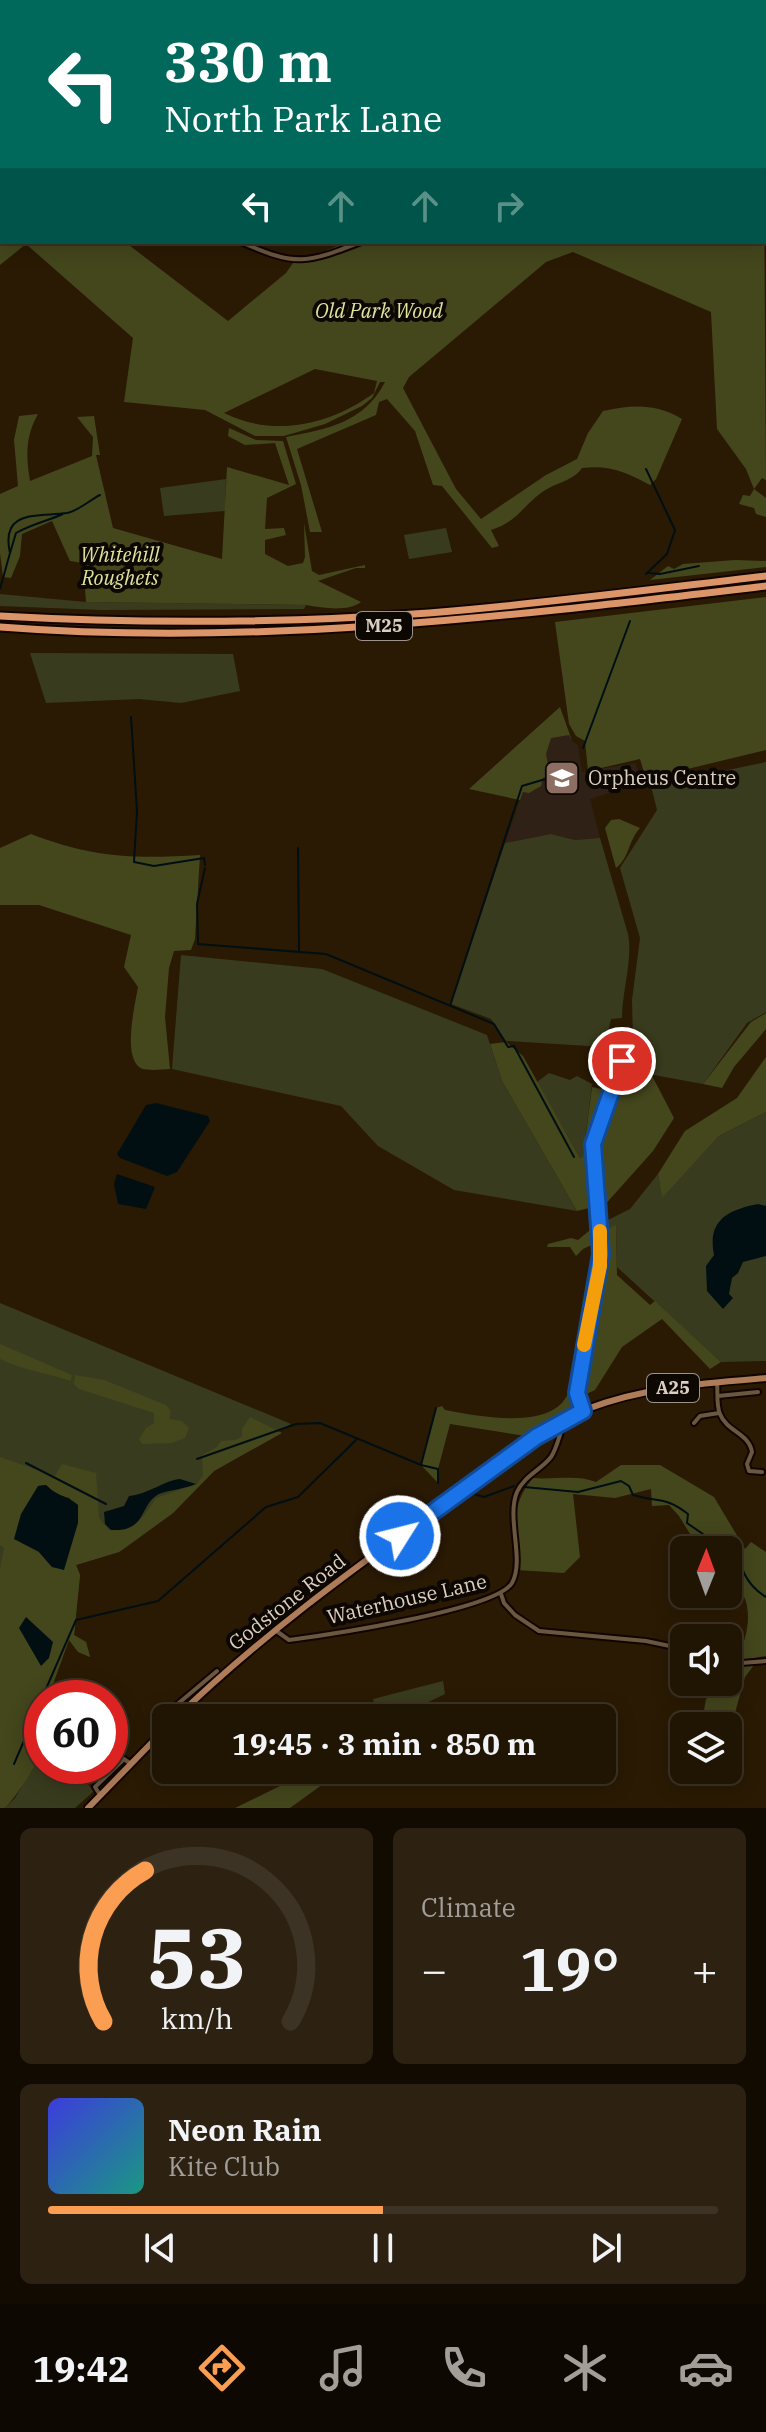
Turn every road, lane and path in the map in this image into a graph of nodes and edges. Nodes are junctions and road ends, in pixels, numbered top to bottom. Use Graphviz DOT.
graph roads {
  1 [pos="248,244"];
  2 [pos="356,244"];
  3 [pos="766,576"];
  4 [pos="766,586"];
  5 [pos="0,616"];
  6 [pos="0,627"];
  7 [pos="622,1061"];
  8 [pos="766,1378"];
  9 [pos="717,1382"];
  10 [pos="758,1392"];
  11 [pos="718,1396"];
  12 [pos="583,1411"];
  13 [pos="719,1413"];
  14 [pos="694,1423"];
  15 [pos="559,1424"];
  16 [pos="762,1472"];
  17 [pos="501,1594"];
  18 [pos="275,1630"];
  19 [pos="670,1646"];
  20 [pos="766,1661"];
  21 [pos="742,1663"];
  22 [pos="217,1671"];
  23 [pos="205,1684"];
  24 [pos="187,1704"];
  25 [pos="152,1742"];
  26 [pos="88,1808"];
  1 -- 2 [label="street"];
  3 -- 5 [label="highway, M25"];
  4 -- 6 [label="highway, M25"];
  7 -- 12 [label="street"];
  8 -- 9 [label="main road, A25"];
  9 -- 11 [label="street"];
  9 -- 12 [label="main road, A25"];
  10 -- 11 [label="street"];
  11 -- 13 [label="street"];
  12 -- 15 [label="main road, Godstone Road / A25"];
  13 -- 14 [label="street"];
  13 -- 16 [label="street"];
  15 -- 17 [label="street, Waterhouse Lane"];
  15 -- 18 [label="main road, Godstone Road / A25"];
  17 -- 18 [label="street, Waterhouse Lane"];
  17 -- 19 [label="street"];
  18 -- 23 [label="main road, Godstone Road / A25"];
  20 -- 21 [label="street"];
  22 -- 23 [label="street"];
  23 -- 24 [label="main road, Godstone Road / A25"];
  25 -- 26 [label="main road"];
}
